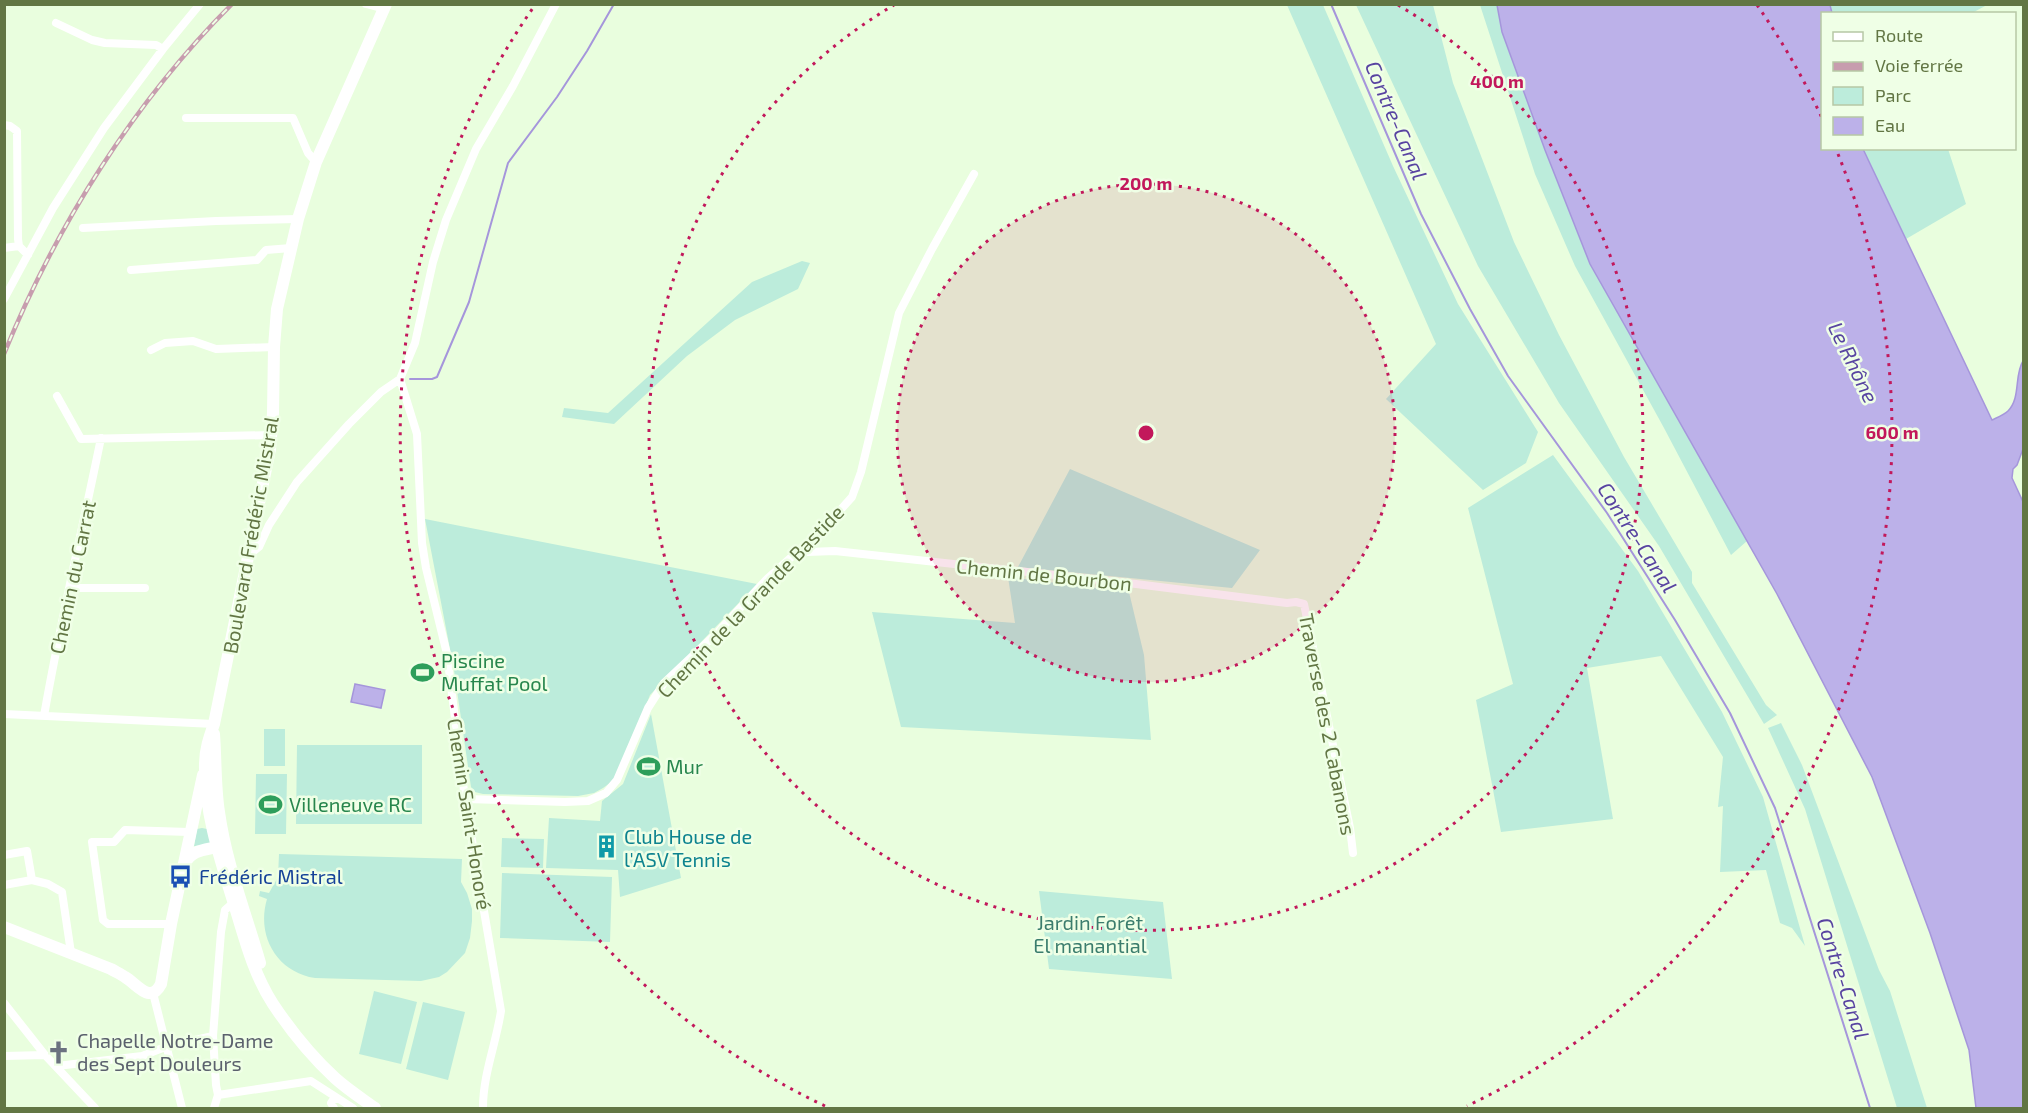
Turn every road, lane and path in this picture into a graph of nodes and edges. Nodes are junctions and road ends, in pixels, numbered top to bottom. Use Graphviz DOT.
graph roads {
  1 [pos="200,4"];
  2 [pos="366,4"];
  3 [pos="556,4"];
  4 [pos="386,7"];
  5 [pos="56,23"];
  6 [pos="164,49"];
  7 [pos="186,118"];
  8 [pos="4,125"];
  9 [pos="316,162"];
  10 [pos="974,174"];
  11 [pos="298,219"];
  12 [pos="83,228"];
  13 [pos="19,246"];
  14 [pos="4,248"];
  15 [pos="291,248"];
  16 [pos="28,255"];
  17 [pos="131,270"];
  18 [pos="4,299"];
  19 [pos="274,346"];
  20 [pos="151,350"];
  21 [pos="400,379"];
  22 [pos="57,396"];
  23 [pos="272,435"];
  24 [pos="101,438"];
  25 [pos="250,550"];
  26 [pos="793,556"];
  27 [pos="70,588"];
  28 [pos="145,588"];
  29 [pos="1296,602"];
  30 [pos="4,714"];
  31 [pos="44,716"];
  32 [pos="214,724"];
  33 [pos="205,765"];
  34 [pos="465,799"];
  35 [pos="212,824"];
  36 [pos="189,831"];
  37 [pos="220,841"];
  38 [pos="1353,852"];
  39 [pos="4,855"];
  40 [pos="183,867"];
  41 [pos="32,880"];
  42 [pos="4,885"];
  43 [pos="233,903"];
  44 [pos="171,924"];
  45 [pos="4,927"];
  46 [pos="71,953"];
  47 [pos="153,993"];
  48 [pos="4,1003"];
  49 [pos="285,1020"];
  50 [pos="213,1036"];
  51 [pos="168,1046"];
  52 [pos="45,1055"];
  53 [pos="4,1056"];
  54 [pos="57,1066"];
  55 [pos="218,1095"];
  56 [pos="335,1097"];
  57 [pos="95,1108"];
  58 [pos="182,1108"];
  59 [pos="214,1108"];
  60 [pos="334,1108"];
  61 [pos="353,1108"];
  62 [pos="374,1108"];
  63 [pos="483,1108"];
  1 -- 6 [label="street"];
  2 -- 4 [label="street"];
  3 -- 21 [label="street"];
  4 -- 9 [label="main road, Boulevard Frédéric Mistral"];
  5 -- 6 [label="street"];
  6 -- 16 [label="street"];
  7 -- 9 [label="street"];
  8 -- 13 [label="street"];
  9 -- 11 [label="main road, Boulevard Frédéric Mistral"];
  10 -- 26 [label="street, Chemin de la Grande Bastide"];
  11 -- 12 [label="street"];
  11 -- 15 [label="main road, Boulevard Frédéric Mistral"];
  13 -- 14 [label="street"];
  13 -- 16 [label="street"];
  15 -- 17 [label="street"];
  15 -- 19 [label="main road, Boulevard Frédéric Mistral"];
  16 -- 18 [label="street"];
  19 -- 20 [label="street"];
  19 -- 23 [label="main road, Boulevard Frédéric Mistral"];
  21 -- 25 [label="street"];
  21 -- 34 [label="street, Chemin Saint-Honoré"];
  22 -- 24 [label="street"];
  23 -- 24 [label="street"];
  23 -- 25 [label="main road, Boulevard Frédéric Mistral"];
  24 -- 27 [label="street, Chemin du Carrat"];
  25 -- 32 [label="main road, Boulevard Frédéric Mistral"];
  26 -- 29 [label="street, Chemin de Bourbon"];
  26 -- 34 [label="street, Chemin de la Grande Bastide"];
  27 -- 28 [label="street"];
  27 -- 31 [label="street, Chemin du Carrat"];
  29 -- 38 [label="street, Traverse des 2 Cabanons"];
  30 -- 31 [label="street"];
  31 -- 32 [label="street"];
  32 -- 33 [label="main road, Boulevard Frédéric Mistral"];
  32 -- 37 [label="main road, Boulevard Frédéric Mistral"];
  33 -- 35 [label="main road, Boulevard Frédéric Mistral"];
  33 -- 36 [label="main road, Boulevard Frédéric Mistral"];
  34 -- 63 [label="street, Chemin Saint-Honoré"];
  35 -- 36 [label="main road"];
  35 -- 37 [label="main road, Boulevard Frédéric Mistral"];
  36 -- 40 [label="main road, Boulevard Frédéric Mistral"];
  36 -- 44 [label="street"];
  37 -- 40 [label="main road"];
  37 -- 43 [label="main road"];
  37 -- 49 [label="main road"];
  39 -- 41 [label="street"];
  40 -- 44 [label="main road, Boulevard Frédéric Mistral"];
  41 -- 42 [label="street"];
  41 -- 46 [label="street"];
  43 -- 49 [label="main road"];
  43 -- 50 [label="street"];
  44 -- 47 [label="main road, Boulevard Frédéric Mistral"];
  45 -- 46 [label="main road"];
  46 -- 47 [label="main road"];
  47 -- 51 [label="street"];
  48 -- 52 [label="street"];
  49 -- 62 [label="main road"];
  50 -- 51 [label="street"];
  50 -- 55 [label="street"];
  51 -- 54 [label="street"];
  51 -- 58 [label="street"];
  52 -- 53 [label="street"];
  52 -- 54 [label="street"];
  54 -- 57 [label="street"];
  55 -- 56 [label="street"];
  55 -- 59 [label="street"];
  56 -- 60 [label="street"];
  56 -- 61 [label="street"];
}
